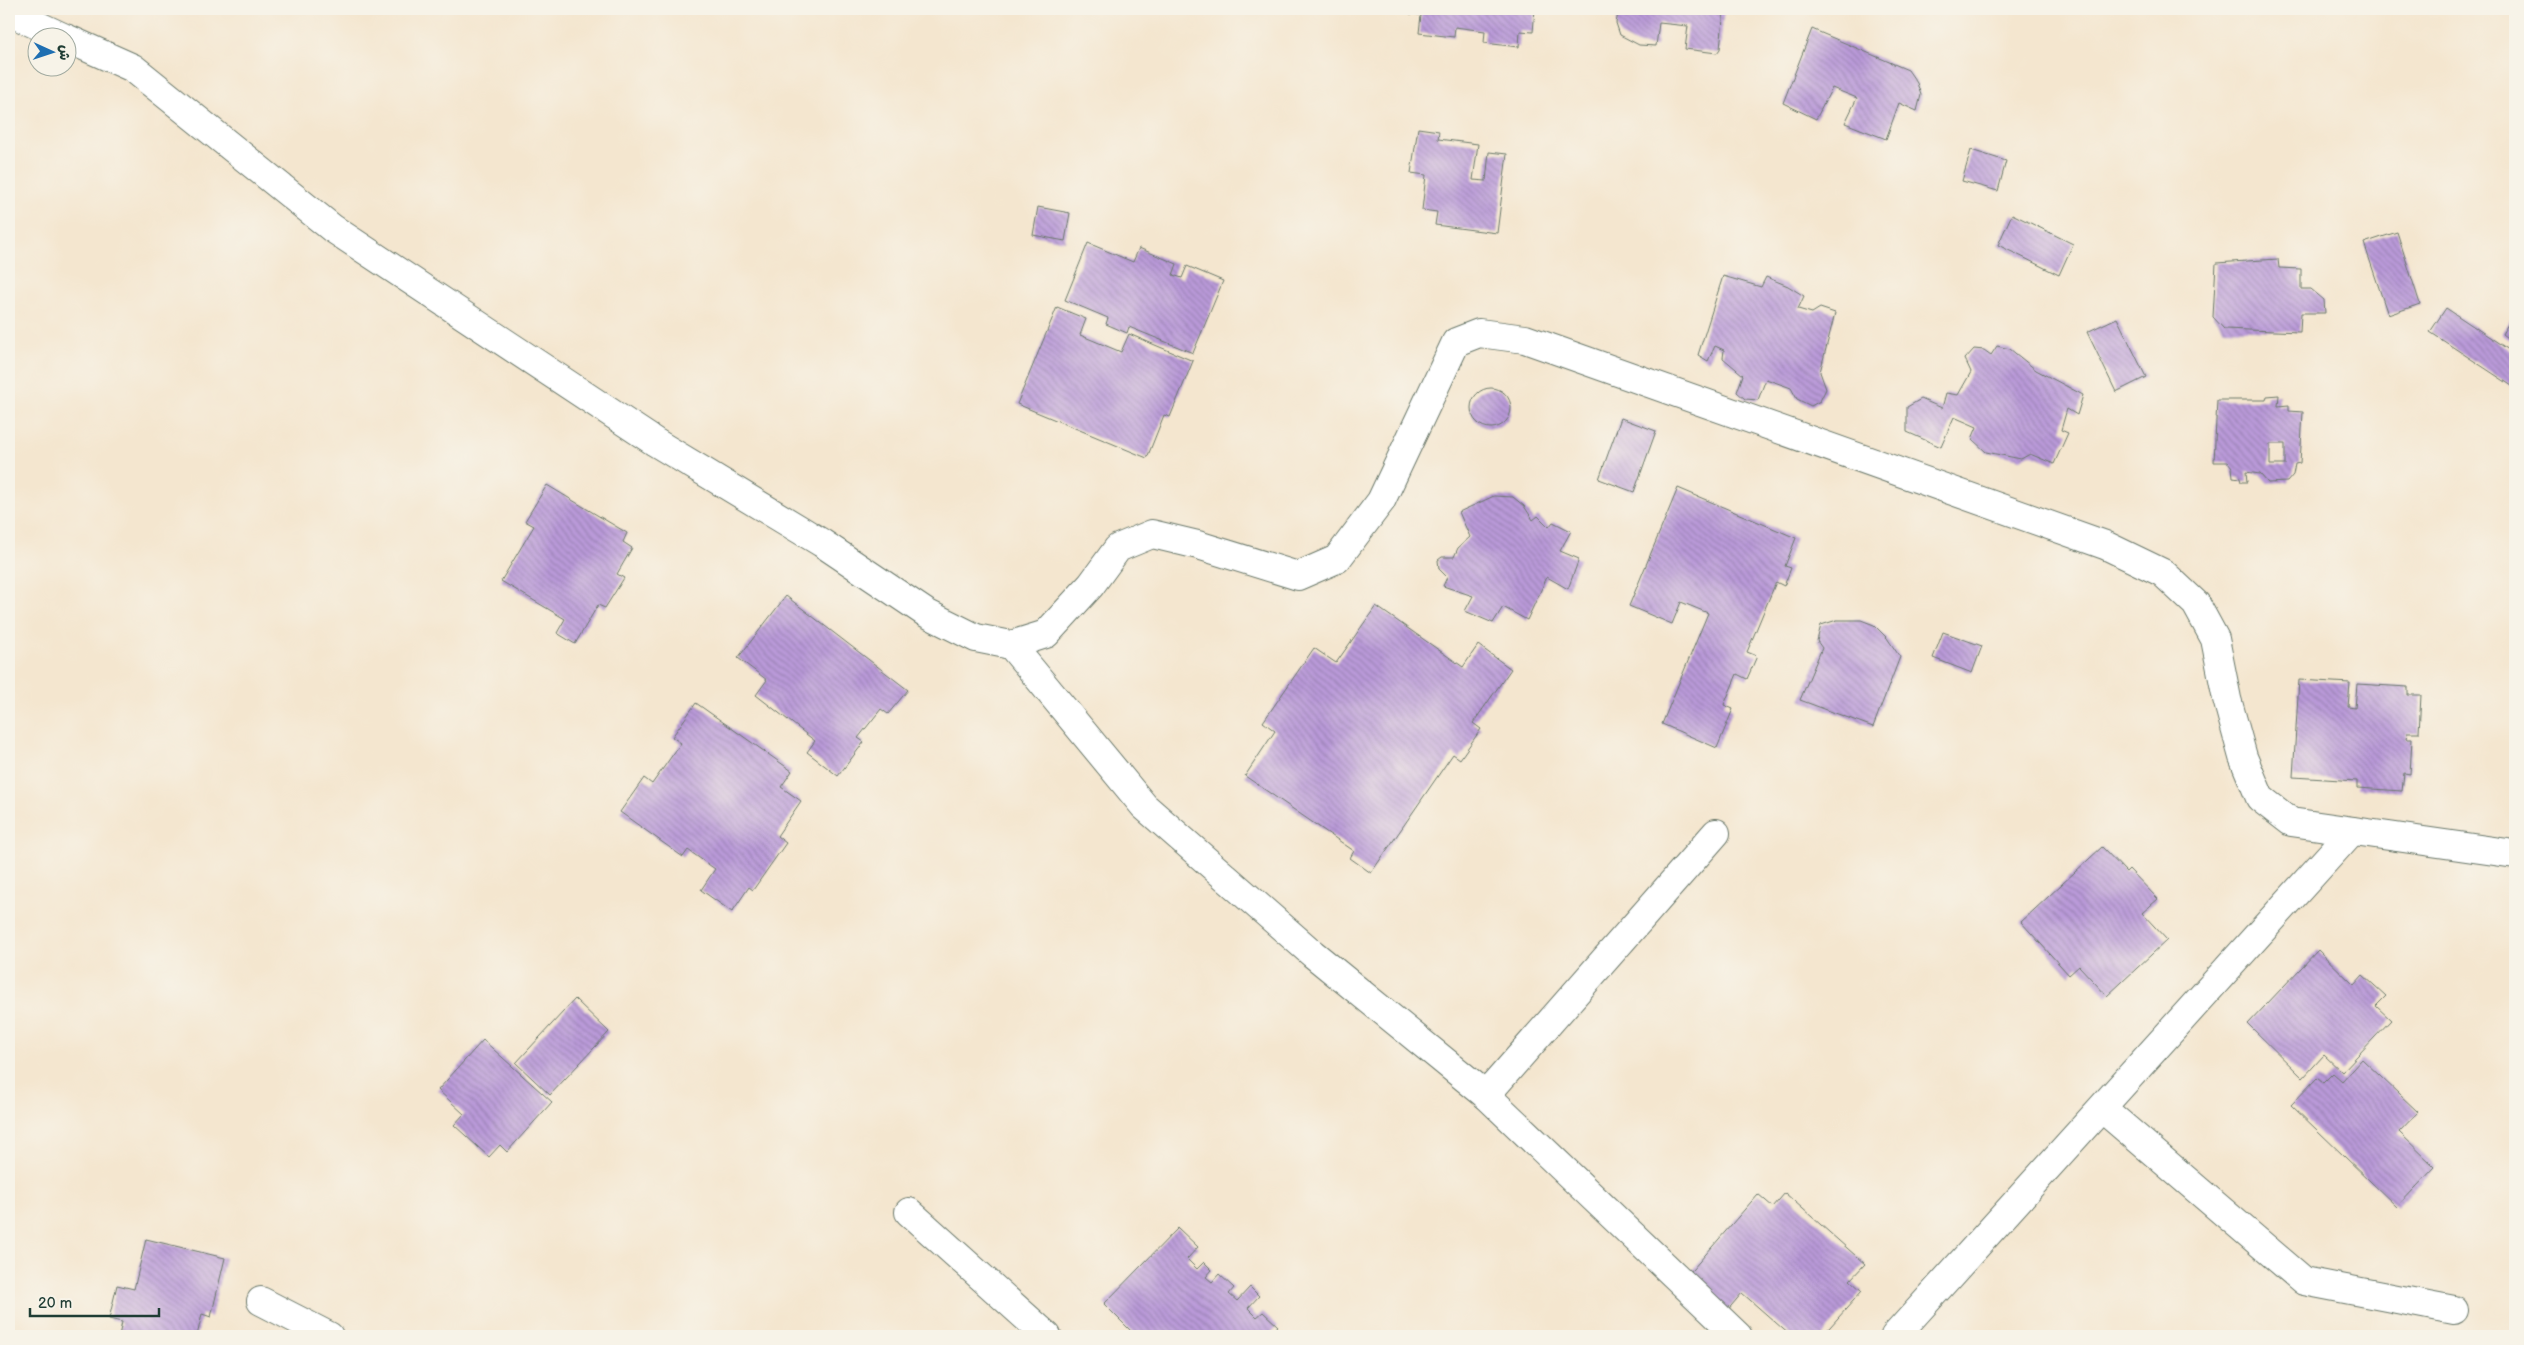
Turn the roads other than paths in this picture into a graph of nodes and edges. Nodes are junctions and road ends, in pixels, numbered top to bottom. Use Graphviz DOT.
graph roads {
  1 [pos="9,12"];
  2 [pos="44,28"];
  3 [pos="78,43"];
  4 [pos="1011,645"];
  5 [pos="1716,832"];
  6 [pos="2352,832"];
  7 [pos="2515,854"];
  8 [pos="1486,1095"];
  9 [pos="2102,1109"];
  10 [pos="909,1212"];
  11 [pos="261,1301"];
  12 [pos="2454,1310"];
  13 [pos="329,1336"];
  14 [pos="1047,1336"];
  15 [pos="1738,1336"];
  16 [pos="1895,1336"];
  1 -- 2 [label="street"];
  3 -- 4 [label="street"];
  4 -- 6 [label="street"];
  4 -- 8 [label="street"];
  5 -- 8 [label="street"];
  6 -- 7 [label="street"];
  6 -- 9 [label="street"];
  8 -- 15 [label="street"];
  9 -- 12 [label="street"];
  9 -- 16 [label="street"];
  10 -- 14 [label="street"];
  11 -- 13 [label="street"];
}
